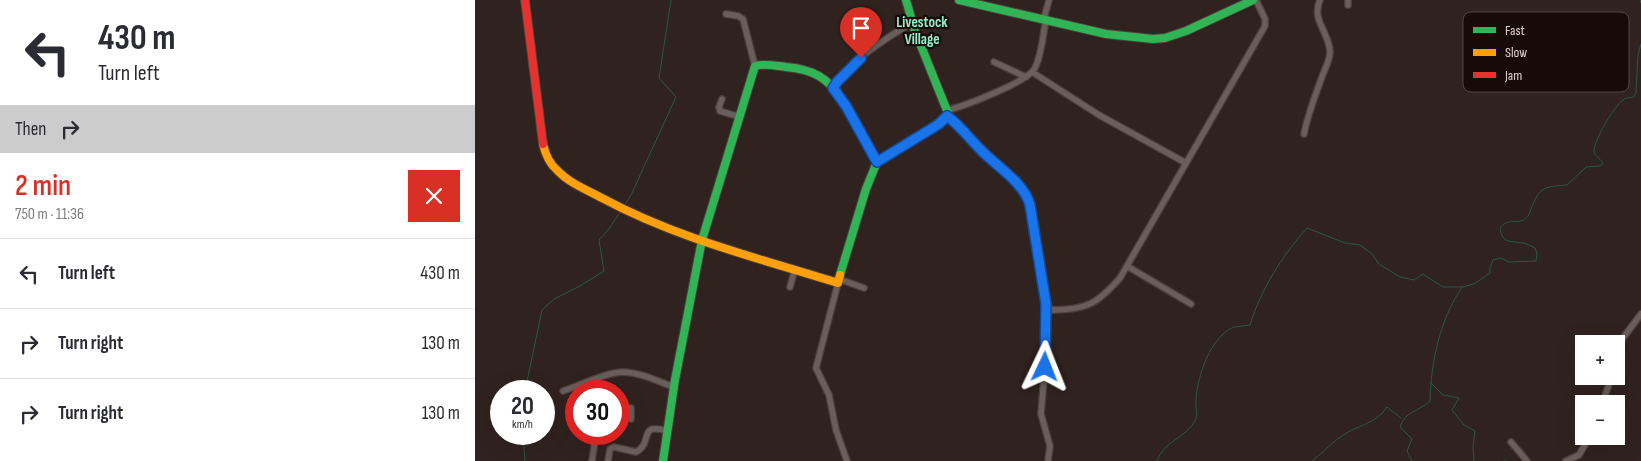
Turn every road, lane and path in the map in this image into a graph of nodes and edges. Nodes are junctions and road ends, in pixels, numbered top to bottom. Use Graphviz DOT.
graph roads {
  1 [pos="525,0"];
  2 [pos="906,0"];
  3 [pos="959,0"];
  4 [pos="1049,0"];
  5 [pos="1255,0"];
  6 [pos="1321,0"];
  7 [pos="726,14"];
  8 [pos="1045,19"];
  9 [pos="912,23"];
  10 [pos="994,62"];
  11 [pos="755,66"];
  12 [pos="1032,72"];
  13 [pos="1026,77"];
  14 [pos="833,88"];
  15 [pos="721,99"];
  16 [pos="948,113"];
  17 [pos="740,118"];
  18 [pos="1304,134"];
  19 [pos="877,162"];
  20 [pos="1186,163"];
  21 [pos="702,240"];
  22 [pos="1127,266"];
  23 [pos="795,269"];
  24 [pos="838,281"];
  25 [pos="790,287"];
  26 [pos="864,288"];
  27 [pos="1046,304"];
  28 [pos="1191,304"];
  29 [pos="1641,314"];
  30 [pos="1625,335"];
  31 [pos="673,387"];
  32 [pos="563,391"];
  33 [pos="630,408"];
  34 [pos="631,419"];
  35 [pos="667,431"];
  36 [pos="1511,442"];
  37 [pos="594,445"];
  38 [pos="1585,445"];
  39 [pos="592,461"];
  40 [pos="608,461"];
  41 [pos="663,461"];
  42 [pos="847,461"];
  43 [pos="1048,461"];
  44 [pos="1527,461"];
  45 [pos="1565,461"];
  1 -- 21 [label="street"];
  2 -- 9 [label="street"];
  3 -- 8 [label="street"];
  4 -- 8 [label="street"];
  5 -- 8 [label="street"];
  5 -- 20 [label="street"];
  6 -- 18 [label="street"];
  7 -- 11 [label="street"];
  8 -- 12 [label="street"];
  9 -- 14 [label="street"];
  9 -- 16 [label="street"];
  10 -- 13 [label="street"];
  11 -- 14 [label="street"];
  11 -- 17 [label="street"];
  12 -- 13 [label="street"];
  12 -- 20 [label="street"];
  13 -- 16 [label="street"];
  14 -- 19 [label="street"];
  15 -- 17 [label="street"];
  16 -- 19 [label="street"];
  16 -- 27 [label="street"];
  17 -- 21 [label="street"];
  19 -- 24 [label="street"];
  20 -- 22 [label="street"];
  21 -- 23 [label="street"];
  21 -- 31 [label="street"];
  22 -- 27 [label="street"];
  22 -- 28 [label="street"];
  23 -- 24 [label="street"];
  23 -- 25 [label="street"];
  24 -- 26 [label="street"];
  24 -- 42 [label="street"];
  27 -- 43 [label="street"];
  29 -- 30 [label="street"];
  31 -- 32 [label="street"];
  31 -- 35 [label="street"];
  33 -- 34 [label="street"];
  35 -- 40 [label="street"];
  35 -- 41 [label="street"];
  36 -- 44 [label="street"];
  37 -- 39 [label="street"];
  38 -- 45 [label="street"];
}
